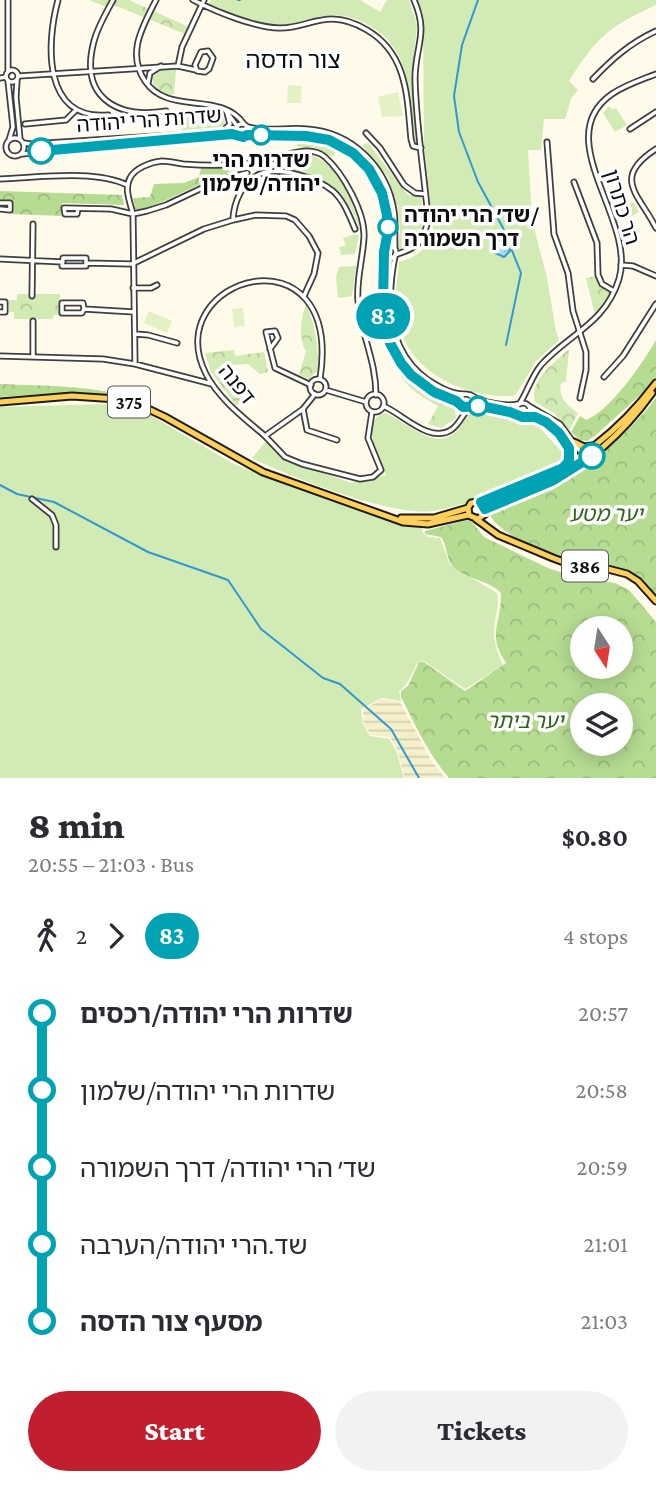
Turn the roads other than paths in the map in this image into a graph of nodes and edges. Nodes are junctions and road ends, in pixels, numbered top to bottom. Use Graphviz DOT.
graph roads {
  1 [pos="8,0"];
  2 [pos="58,0"];
  3 [pos="113,0"];
  4 [pos="156,0"];
  5 [pos="193,0"];
  6 [pos="414,0"];
  7 [pos="203,2"];
  8 [pos="656,32"];
  9 [pos="8,55"];
  10 [pos="161,66"];
  11 [pos="178,66"];
  12 [pos="195,67"];
  13 [pos="138,68"];
  14 [pos="14,70"];
  15 [pos="92,71"];
  16 [pos="54,74"];
  17 [pos="656,74"];
  18 [pos="5,77"];
  19 [pos="18,79"];
  20 [pos="593,79"];
  21 [pos="147,85"];
  22 [pos="217,106"];
  23 [pos="76,110"];
  24 [pos="166,111"];
  25 [pos="227,111"];
  26 [pos="656,112"];
  27 [pos="108,115"];
  28 [pos="25,124"];
  29 [pos="246,126"];
  30 [pos="236,127"];
  31 [pos="630,130"];
  32 [pos="220,132"];
  33 [pos="366,133"];
  34 [pos="247,135"];
  35 [pos="239,136"];
  36 [pos="22,141"];
  37 [pos="8,142"];
  38 [pos="547,142"];
  39 [pos="0,146"];
  40 [pos="421,148"];
  41 [pos="656,149"];
  42 [pos="22,154"];
  43 [pos="2,155"];
  44 [pos="10,155"];
  45 [pos="247,173"];
  46 [pos="0,179"];
  47 [pos="574,182"];
  48 [pos="127,185"];
  49 [pos="425,194"];
  50 [pos="0,203"];
  51 [pos="0,209"];
  52 [pos="78,209"];
  53 [pos="133,214"];
  54 [pos="233,220"];
  55 [pos="33,224"];
  56 [pos="656,228"];
  57 [pos="355,229"];
  58 [pos="385,249"];
  59 [pos="395,252"];
  60 [pos="385,256"];
  61 [pos="0,260"];
  62 [pos="32,261"];
  63 [pos="62,262"];
  64 [pos="86,263"];
  65 [pos="132,264"];
  66 [pos="621,265"];
  67 [pos="655,274"];
  68 [pos="158,285"];
  69 [pos="133,288"];
  70 [pos="614,291"];
  71 [pos="32,296"];
  72 [pos="304,296"];
  73 [pos="0,302"];
  74 [pos="656,304"];
  75 [pos="83,309"];
  76 [pos="0,312"];
  77 [pos="134,312"];
  78 [pos="33,321"];
  79 [pos="580,333"];
  80 [pos="134,334"];
  81 [pos="177,343"];
  82 [pos="270,349"];
  83 [pos="0,356"];
  84 [pos="33,357"];
  85 [pos="135,364"];
  86 [pos="604,377"];
  87 [pos="320,379"];
  88 [pos="212,384"];
  89 [pos="311,385"];
  90 [pos="656,386"];
  91 [pos="326,390"];
  92 [pos="526,391"];
  93 [pos="314,394"];
  94 [pos="464,394"];
  95 [pos="376,395"];
  96 [pos="471,395"];
  97 [pos="580,398"];
  98 [pos="0,402"];
  99 [pos="366,402"];
  100 [pos="519,403"];
  101 [pos="383,405"];
  102 [pos="460,405"];
  103 [pos="528,405"];
  104 [pos="470,407"];
  105 [pos="303,409"];
  106 [pos="372,412"];
  107 [pos="517,415"];
  108 [pos="527,416"];
  109 [pos="461,418"];
  110 [pos="265,436"];
  111 [pos="337,440"];
  112 [pos="574,442"];
  113 [pos="598,444"];
  114 [pos="583,455"];
  115 [pos="583,463"];
  116 [pos="563,468"];
  117 [pos="32,499"];
  118 [pos="481,502"];
  119 [pos="468,512"];
  120 [pos="484,512"];
  121 [pos="477,519"];
  122 [pos="506,539"];
  123 [pos="56,547"];
  124 [pos="656,601"];
  1 -- 9 [label="street"];
  2 -- 16 [label="street"];
  3 -- 15 [label="street"];
  4 -- 13 [label="street"];
  5 -- 7 [label="street"];
  6 -- 40 [label="street"];
  7 -- 11 [label="street"];
  7 -- 40 [label="street"];
  8 -- 20 [label="street"];
  9 -- 14 [label="street"];
  9 -- 18 [label="street"];
  10 -- 11 [label="street"];
  10 -- 13 [label="street"];
  10 -- 21 [label="street"];
  11 -- 12 [label="street"];
  12 -- 12 [label="street"];
  13 -- 15 [label="street"];
  13 -- 21 [label="street"];
  14 -- 18 [label="street"];
  14 -- 19 [label="street"];
  15 -- 16 [label="street"];
  15 -- 24 [label="street"];
  16 -- 19 [label="street"];
  16 -- 23 [label="street"];
  17 -- 66 [label="street, הר כתרון"];
  18 -- 19 [label="street"];
  18 -- 37 [label="street"];
  19 -- 36 [label="street"];
  21 -- 22 [label="street"];
  22 -- 25 [label="street"];
  22 -- 29 [label="street"];
  23 -- 27 [label="street"];
  23 -- 28 [label="street"];
  25 -- 30 [label="street"];
  25 -- 32 [label="street"];
  26 -- 31 [label="street"];
  29 -- 30 [label="street, שדרות הרי יהודה"];
  29 -- 34 [label="street, שדרות הרי יהודה"];
  29 -- 59 [label="street, שדרות הרי יהודה"];
  30 -- 32 [label="street, שדרות הרי יהודה"];
  30 -- 35 [label="street, שדרות הרי יהודה"];
  32 -- 36 [label="street, שדרות הרי יהודה"];
  33 -- 49 [label="street"];
  34 -- 35 [label="street, שדרות הרי יהודה"];
  34 -- 58 [label="street, שדרות הרי יהודה"];
  35 -- 42 [label="street, שדרות הרי יהודה"];
  36 -- 37 [label="street"];
  36 -- 42 [label="street"];
  37 -- 39 [label="street"];
  37 -- 44 [label="street"];
  38 -- 79 [label="street"];
  40 -- 49 [label="street"];
  41 -- 56 [label="street"];
  42 -- 44 [label="street"];
  43 -- 44 [label="street"];
  45 -- 53 [label="street"];
  46 -- 48 [label="street"];
  47 -- 70 [label="street"];
  48 -- 53 [label="street"];
  48 -- 95 [label="street"];
  49 -- 59 [label="street"];
  50 -- 51 [label="street"];
  52 -- 53 [label="street"];
  53 -- 65 [label="street"];
  54 -- 57 [label="street"];
  54 -- 65 [label="street"];
  54 -- 72 [label="street"];
  55 -- 62 [label="street"];
  58 -- 59 [label="street"];
  58 -- 60 [label="street, שדרות הרי יהודה"];
  59 -- 60 [label="street"];
  59 -- 94 [label="street, שדרות הרי יהודה"];
  60 -- 102 [label="street"];
  61 -- 62 [label="street"];
  62 -- 63 [label="street"];
  62 -- 71 [label="street"];
  63 -- 64 [label="street"];
  63 -- 64 [label="street"];
  64 -- 65 [label="street"];
  65 -- 69 [label="street"];
  66 -- 67 [label="street"];
  66 -- 70 [label="street, הר כתרון"];
  68 -- 69 [label="street"];
  69 -- 77 [label="street"];
  70 -- 79 [label="street, הר כתרון"];
  72 -- 87 [label="street"];
  72 -- 88 [label="street, דפנה"];
  73 -- 76 [label="street"];
  74 -- 86 [label="street"];
  75 -- 75 [label="street"];
  75 -- 77 [label="street"];
  77 -- 80 [label="street"];
  78 -- 84 [label="street"];
  79 -- 92 [label="street, הר כתרון"];
  79 -- 97 [label="street"];
  80 -- 81 [label="street"];
  80 -- 85 [label="street"];
  82 -- 82 [label="street"];
  82 -- 89 [label="street"];
  83 -- 84 [label="street"];
  84 -- 85 [label="street"];
  85 -- 88 [label="street"];
  87 -- 89 [label="street"];
  87 -- 91 [label="street"];
  88 -- 110 [label="street, דפנה"];
  89 -- 93 [label="street"];
  90 -- 113 [label="main road, 375"];
  90 -- 115 [label="main road, 375"];
  91 -- 93 [label="street"];
  91 -- 99 [label="street"];
  92 -- 100 [label="street, הר כתרון"];
  92 -- 103 [label="street"];
  93 -- 105 [label="street"];
  94 -- 96 [label="street"];
  94 -- 102 [label="street"];
  95 -- 99 [label="street"];
  95 -- 101 [label="street"];
  96 -- 100 [label="street"];
  96 -- 104 [label="street"];
  98 -- 119 [label="main road, 375"];
  99 -- 106 [label="street"];
  100 -- 103 [label="street"];
  100 -- 107 [label="street"];
  101 -- 106 [label="street"];
  101 -- 109 [label="street"];
  102 -- 104 [label="street"];
  102 -- 109 [label="street"];
  103 -- 108 [label="street"];
  103 -- 112 [label="street"];
  104 -- 107 [label="street"];
  104 -- 109 [label="street"];
  105 -- 110 [label="street"];
  105 -- 111 [label="street"];
  106 -- 110 [label="street, דפנה"];
  107 -- 108 [label="street"];
  108 -- 116 [label="street"];
  112 -- 113 [label="main road"];
  112 -- 114 [label="street"];
  113 -- 114 [label="main road, 375"];
  114 -- 115 [label="street"];
  114 -- 116 [label="main road, 375"];
  115 -- 120 [label="main road, 375"];
  116 -- 118 [label="main road, 375"];
  117 -- 123 [label="street"];
  118 -- 119 [label="main road, 375"];
  118 -- 120 [label="main road"];
  119 -- 121 [label="main road"];
  120 -- 121 [label="main road, 375"];
  120 -- 122 [label="main road, 386"];
  121 -- 122 [label="main road, 386"];
  122 -- 124 [label="main road, 386"];
}
